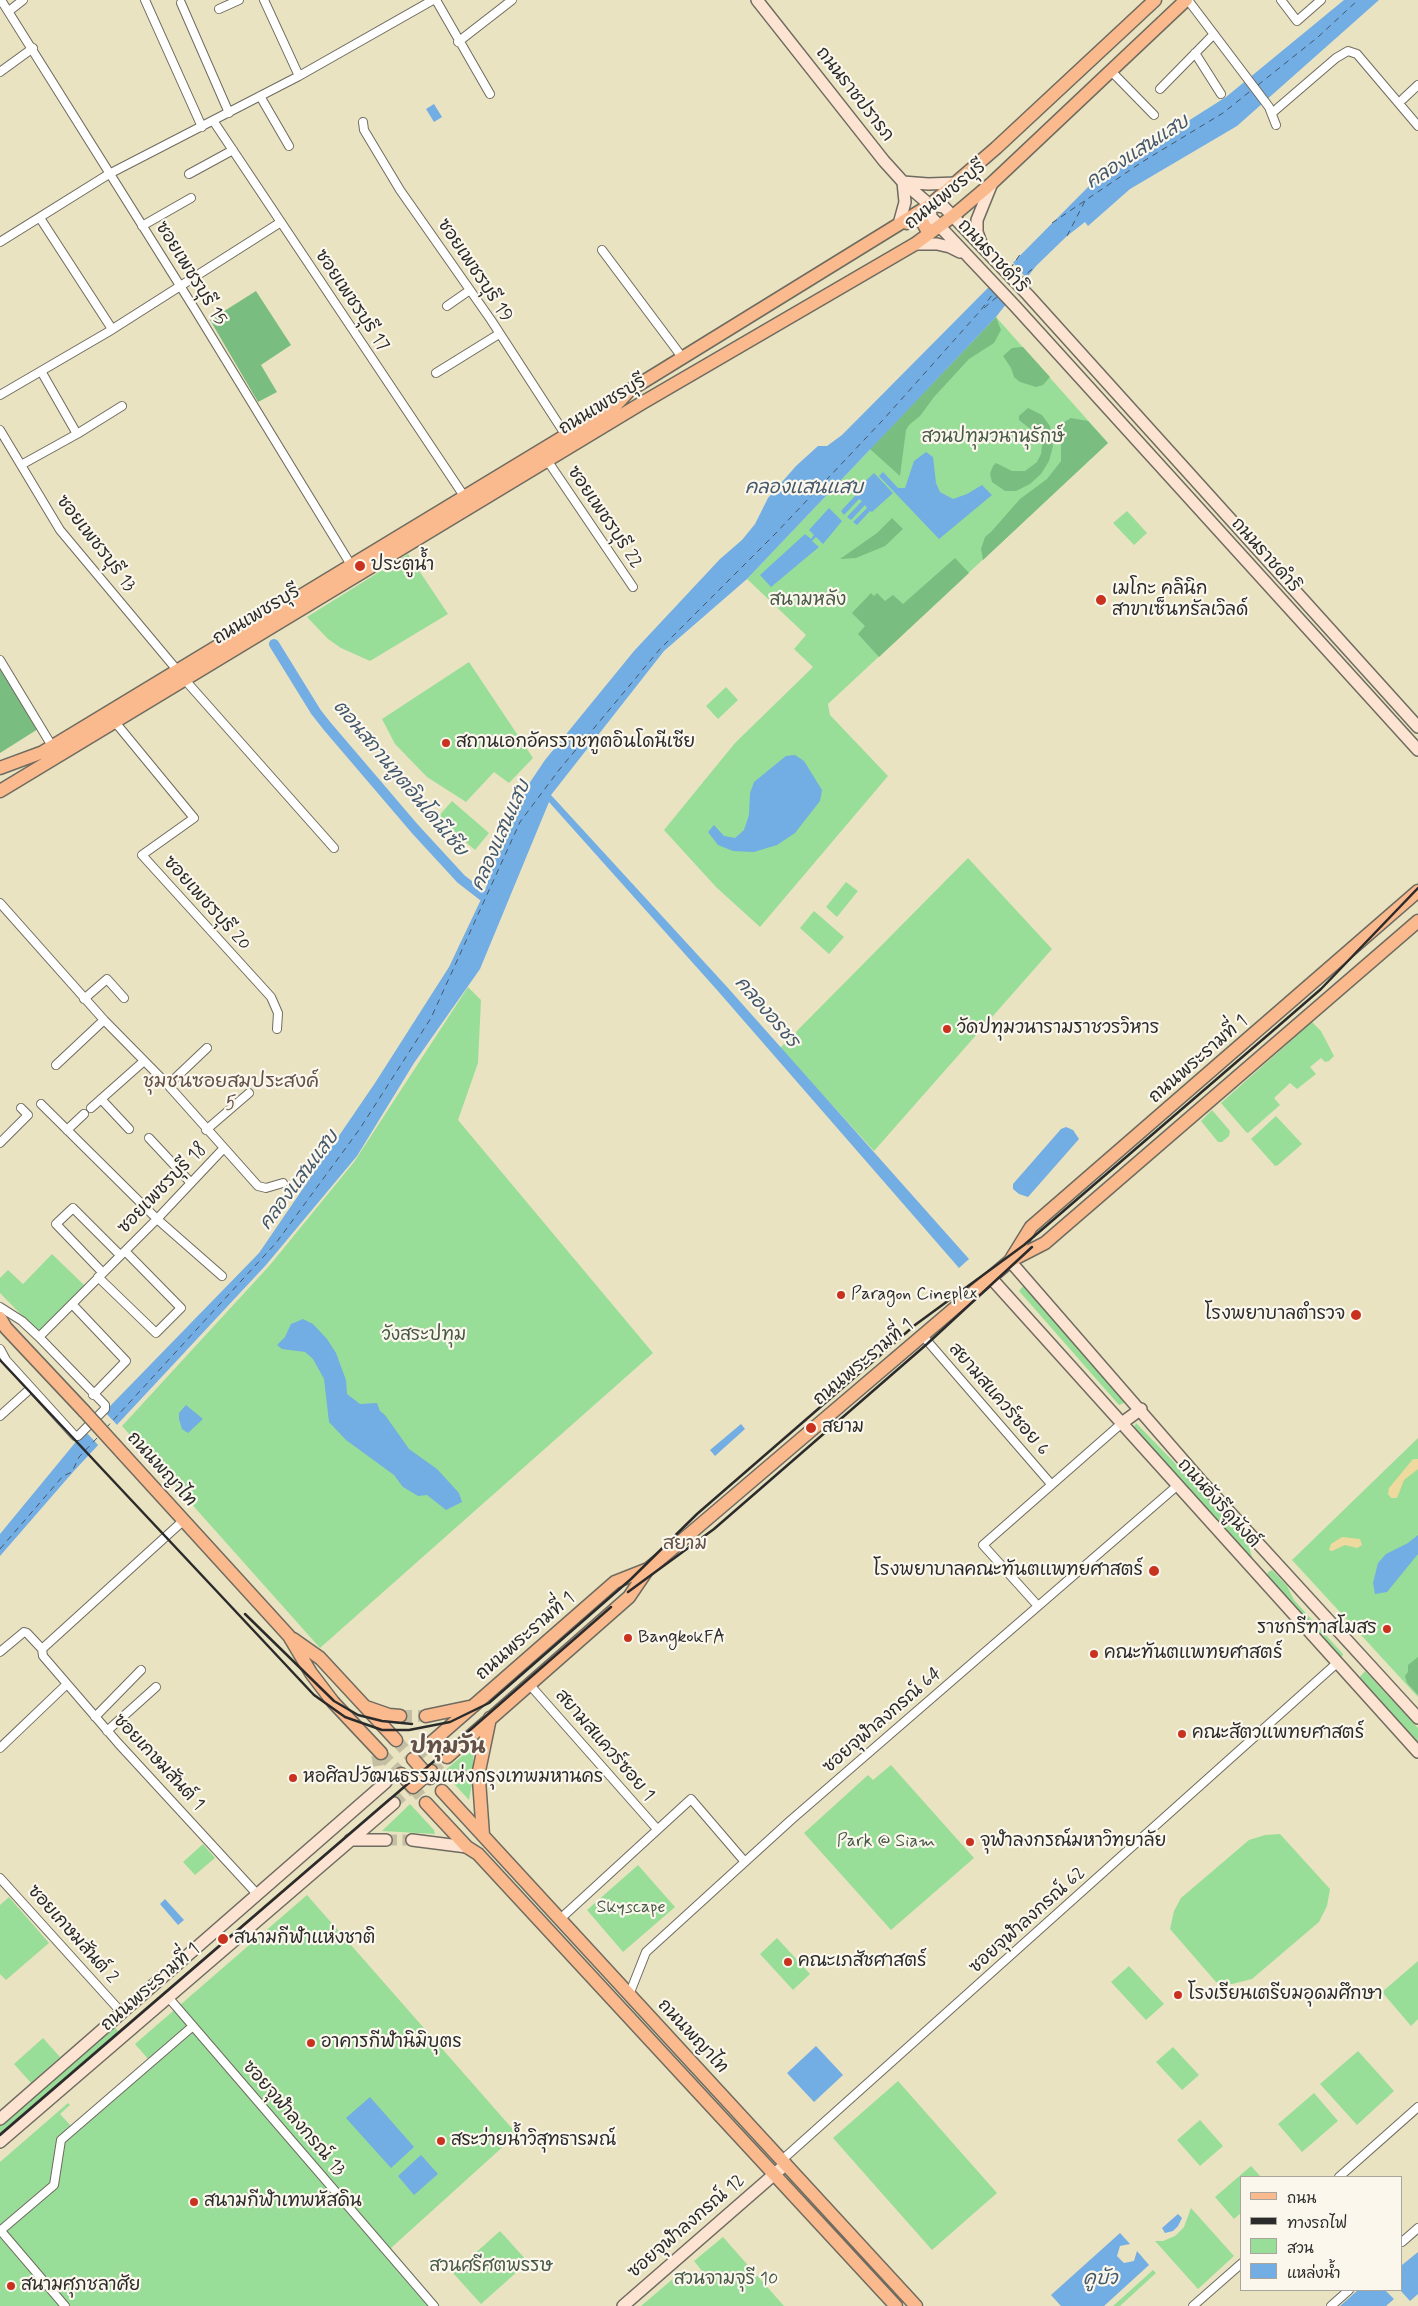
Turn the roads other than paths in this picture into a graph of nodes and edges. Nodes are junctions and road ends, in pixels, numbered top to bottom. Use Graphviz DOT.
graph roads {
  1 [pos="2,0"];
  2 [pos="23,0"];
  3 [pos="145,0"];
  4 [pos="239,0"];
  5 [pos="264,0"];
  6 [pos="434,0"];
  7 [pos="512,0"];
  8 [pos="757,0"];
  9 [pos="1155,0"];
  10 [pos="1186,0"];
  11 [pos="1281,0"];
  12 [pos="1321,0"];
  13 [pos="181,3"];
  14 [pos="219,9"];
  15 [pos="9,11"];
  16 [pos="1214,34"];
  17 [pos="458,42"];
  18 [pos="33,48"];
  19 [pos="1195,53"];
  20 [pos="1111,70"];
  21 [pos="0,72"];
  22 [pos="299,76"];
  23 [pos="1418,85"];
  24 [pos="1160,90"];
  25 [pos="490,94"];
  26 [pos="1221,94"];
  27 [pos="260,96"];
  28 [pos="1403,99"];
  29 [pos="1271,110"];
  30 [pos="229,113"];
  31 [pos="1154,114"];
  32 [pos="214,122"];
  33 [pos="362,122"];
  34 [pos="1276,125"];
  35 [pos="1418,126"];
  36 [pos="202,127"];
  37 [pos="289,146"];
  38 [pos="233,150"];
  39 [pos="991,153"];
  40 [pos="1006,169"];
  41 [pos="109,174"];
  42 [pos="188,174"];
  43 [pos="903,182"];
  44 [pos="992,182"];
  45 [pos="956,183"];
  46 [pos="191,198"];
  47 [pos="930,205"];
  48 [pos="953,216"];
  49 [pos="40,218"];
  50 [pos="280,222"];
  51 [pos="899,224"];
  52 [pos="142,226"];
  53 [pos="934,230"];
  54 [pos="0,242"];
  55 [pos="915,244"];
  56 [pos="982,245"];
  57 [pos="602,250"];
  58 [pos="857,250"];
  59 [pos="968,256"];
  60 [pos="180,286"];
  61 [pos="470,290"];
  62 [pos="447,306"];
  63 [pos="112,329"];
  64 [pos="499,334"];
  65 [pos="682,358"];
  66 [pos="41,371"];
  67 [pos="436,373"];
  68 [pos="0,395"];
  69 [pos="122,406"];
  70 [pos="0,430"];
  71 [pos="77,434"];
  72 [pos="566,434"];
  73 [pos="549,463"];
  74 [pos="21,465"];
  75 [pos="464,496"];
  76 [pos="1269,562"];
  77 [pos="351,565"];
  78 [pos="1256,573"];
  79 [pos="1280,574"];
  80 [pos="1267,584"];
  81 [pos="634,587"];
  82 [pos="1323,622"];
  83 [pos="1310,633"];
  84 [pos="0,660"];
  85 [pos="181,675"];
  86 [pos="115,722"];
  87 [pos="1418,727"];
  88 [pos="52,746"];
  89 [pos="1418,750"];
  90 [pos="29,757"];
  91 [pos="0,768"];
  92 [pos="38,769"];
  93 [pos="0,791"];
  94 [pos="334,848"];
  95 [pos="1418,891"];
  96 [pos="0,903"];
  97 [pos="1418,921"];
  98 [pos="124,998"];
  99 [pos="84,999"];
  100 [pos="104,1020"];
  101 [pos="277,1029"];
  102 [pos="207,1048"];
  103 [pos="144,1061"];
  104 [pos="56,1065"];
  105 [pos="168,1085"];
  106 [pos="249,1093"];
  107 [pos="101,1099"];
  108 [pos="42,1104"];
  109 [pos="21,1108"];
  110 [pos="129,1129"];
  111 [pos="67,1130"];
  112 [pos="206,1130"];
  113 [pos="149,1138"];
  114 [pos="0,1143"];
  115 [pos="223,1149"];
  116 [pos="191,1183"];
  117 [pos="283,1184"];
  118 [pos="157,1219"];
  119 [pos="122,1253"];
  120 [pos="1010,1261"];
  121 [pos="100,1275"];
  122 [pos="222,1276"];
  123 [pos="991,1278"];
  124 [pos="72,1304"];
  125 [pos="0,1307"];
  126 [pos="2,1323"];
  127 [pos="922,1336"];
  128 [pos="39,1337"];
  129 [pos="0,1349"];
  130 [pos="31,1388"];
  131 [pos="93,1395"];
  132 [pos="1141,1409"];
  133 [pos="0,1416"];
  134 [pos="1122,1423"];
  135 [pos="1052,1484"];
  136 [pos="1178,1486"];
  137 [pos="184,1520"];
  138 [pos="1268,1555"];
  139 [pos="648,1569"];
  140 [pos="1252,1569"];
  141 [pos="1038,1606"];
  142 [pos="289,1636"];
  143 [pos="42,1649"];
  144 [pos="0,1652"];
  145 [pos="1359,1653"];
  146 [pos="1340,1666"];
  147 [pos="141,1670"];
  148 [pos="67,1684"];
  149 [pos="529,1684"];
  150 [pos="156,1687"];
  151 [pos="364,1707"];
  152 [pos="471,1707"];
  153 [pos="95,1716"];
  154 [pos="400,1716"];
  155 [pos="426,1716"];
  156 [pos="490,1718"];
  157 [pos="1418,1718"];
  158 [pos="108,1731"];
  159 [pos="396,1740"];
  160 [pos="432,1742"];
  161 [pos="0,1748"];
  162 [pos="378,1752"];
  163 [pos="1418,1752"];
  164 [pos="448,1756"];
  165 [pos="383,1779"];
  166 [pos="413,1787"];
  167 [pos="442,1791"];
  168 [pos="394,1803"];
  169 [pos="426,1803"];
  170 [pos="456,1806"];
  171 [pos="443,1821"];
  172 [pos="656,1829"];
  173 [pos="482,1834"];
  174 [pos="350,1840"];
  175 [pos="386,1840"];
  176 [pos="412,1840"];
  177 [pos="467,1847"];
  178 [pos="745,1862"];
  179 [pos="0,1878"];
  180 [pos="258,1894"];
  181 [pos="559,1920"];
  182 [pos="629,1995"];
  183 [pos="168,1996"];
  184 [pos="122,2013"];
  185 [pos="193,2026"];
  186 [pos="1418,2107"];
  187 [pos="0,2119"];
  188 [pos="0,2142"];
  189 [pos="784,2162"];
  190 [pos="774,2175"];
  191 [pos="1340,2176"];
  192 [pos="1418,2228"];
  193 [pos="1,2231"];
  194 [pos="1403,2241"];
  195 [pos="1240,2265"];
  196 [pos="1347,2291"];
  197 [pos="66,2306"];
  198 [pos="434,2306"];
  199 [pos="623,2306"];
  200 [pos="896,2306"];
  201 [pos="916,2306"];
  202 [pos="1193,2306"];
  203 [pos="1331,2306"];
  1 -- 15 [label="street, ซอยเพชรบุรี 15"];
  2 -- 15 [label="street"];
  3 -- 36 [label="street"];
  4 -- 14 [label="street"];
  5 -- 22 [label="street"];
  6 -- 17 [label="street"];
  6 -- 22 [label="street"];
  7 -- 17 [label="street"];
  8 -- 43 [label="main road, ถนนราชปรารภ"];
  9 -- 39 [label="main road, ถนนเพชรบุรี"];
  10 -- 16 [label="street"];
  10 -- 20 [label="main road, ถนนเพชรบุรี"];
  11 -- 12 [label="street"];
  13 -- 30 [label="street"];
  15 -- 18 [label="street, ซอยเพชรบุรี 15"];
  16 -- 19 [label="street"];
  16 -- 29 [label="street"];
  17 -- 25 [label="street"];
  18 -- 21 [label="street"];
  18 -- 41 [label="street, ซอยเพชรบุรี 15"];
  19 -- 24 [label="street"];
  19 -- 26 [label="street"];
  20 -- 31 [label="street"];
  20 -- 40 [label="main road, ถนนเพชรบุรี"];
  22 -- 27 [label="street"];
  23 -- 28 [label="street"];
  27 -- 30 [label="street"];
  27 -- 37 [label="street"];
  29 -- 34 [label="street"];
  29 -- 35 [label="street"];
  30 -- 32 [label="street"];
  32 -- 36 [label="street"];
  32 -- 38 [label="street, ซอยเพชรบุรี 17"];
  33 -- 61 [label="street, ซอยเพชรบุรี 19"];
  36 -- 41 [label="street"];
  38 -- 42 [label="street"];
  38 -- 50 [label="street, ซอยเพชรบุรี 17"];
  39 -- 40 [label="main road"];
  39 -- 45 [label="main road, ถนนเพชรบุรี"];
  40 -- 44 [label="main road, ถนนเพชรบุรี"];
  41 -- 49 [label="street"];
  41 -- 52 [label="street, ซอยเพชรบุรี 15"];
  43 -- 45 [label="main road"];
  43 -- 47 [label="main road, ถนนราชปรารภ"];
  43 -- 51 [label="main road"];
  44 -- 48 [label="main road, ถนนเพชรบุรี"];
  44 -- 56 [label="main road"];
  45 -- 47 [label="main road, ถนนเพชรบุรี"];
  46 -- 52 [label="street"];
  47 -- 48 [label="main road, ถนนราชดำริ"];
  47 -- 51 [label="main road, ถนนเพชรบุรี"];
  47 -- 53 [label="main road, ถนนราชดำริ"];
  48 -- 53 [label="main road, ถนนเพชรบุรี"];
  48 -- 56 [label="main road, ถนนราชดำริ"];
  49 -- 54 [label="street"];
  49 -- 63 [label="street"];
  50 -- 60 [label="street"];
  50 -- 75 [label="street, ซอยเพชรบุรี 17"];
  51 -- 58 [label="main road, ถนนเพชรบุรี"];
  52 -- 60 [label="street, ซอยเพชรบุรี 15"];
  53 -- 55 [label="main road, ถนนเพชรบุรี"];
  53 -- 58 [label="main road"];
  53 -- 59 [label="main road, ถนนราชดำริ"];
  55 -- 59 [label="main road"];
  55 -- 73 [label="main road, ถนนเพชรบุรี"];
  56 -- 76 [label="main road, ถนนราชดำริ"];
  57 -- 65 [label="street"];
  58 -- 65 [label="main road, ถนนเพชรบุรี"];
  59 -- 78 [label="main road, ถนนราชดำริ"];
  60 -- 63 [label="street"];
  60 -- 77 [label="street, ซอยเพชรบุรี 15"];
  61 -- 62 [label="street"];
  61 -- 64 [label="street, ซอยเพชรบุรี 19"];
  63 -- 66 [label="street"];
  64 -- 67 [label="street"];
  64 -- 72 [label="street, ซอยเพชรบุรี 19"];
  65 -- 72 [label="main road, ถนนเพชรบุรี"];
  66 -- 68 [label="street"];
  66 -- 71 [label="street"];
  69 -- 71 [label="street"];
  70 -- 74 [label="street, ซอยเพชรบุรี 13"];
  71 -- 74 [label="street"];
  72 -- 75 [label="main road, ถนนเพชรบุรี"];
  73 -- 81 [label="street, ซอยเพชรบุรี 22"];
  73 -- 85 [label="main road, ถนนเพชรบุรี"];
  74 -- 85 [label="street, ซอยเพชรบุรี 13"];
  75 -- 77 [label="main road, ถนนเพชรบุรี"];
  76 -- 78 [label="main road"];
  76 -- 79 [label="main road, ถนนราชดำริ"];
  77 -- 85 [label="main road, ถนนเพชรบุรี"];
  78 -- 80 [label="main road, ถนนราชดำริ"];
  79 -- 80 [label="main road"];
  79 -- 82 [label="main road, ถนนราชดำริ"];
  80 -- 83 [label="main road, ถนนราชดำริ"];
  82 -- 83 [label="main road"];
  82 -- 87 [label="main road, ถนนราชดำริ"];
  83 -- 89 [label="main road, ถนนราชดำริ"];
  84 -- 88 [label="street"];
  85 -- 86 [label="main road, ถนนเพชรบุรี"];
  85 -- 88 [label="main road, ถนนเพชรบุรี"];
  85 -- 94 [label="street, ซอยเพชรบุรี 13"];
  86 -- 92 [label="main road, ถนนเพชรบุรี"];
  86 -- 101 [label="street, ซอยเพชรบุรี 20"];
  88 -- 90 [label="main road, ถนนเพชรบุรี"];
  90 -- 91 [label="main road, ถนนเพชรบุรี"];
  90 -- 92 [label="main road"];
  92 -- 93 [label="main road, ถนนเพชรบุรี"];
  95 -- 120 [label="main road, ถนนพระรามที่ 1"];
  96 -- 99 [label="street, ซอยเพชรบุรี 18"];
  97 -- 120 [label="main road, ถนนพระรามที่ 1"];
  98 -- 99 [label="street"];
  99 -- 100 [label="street, ซอยเพชรบุรี 18"];
  100 -- 103 [label="street, ซอยเพชรบุรี 18"];
  100 -- 104 [label="street"];
  102 -- 105 [label="street"];
  103 -- 105 [label="street, ซอยเพชรบุรี 18"];
  103 -- 107 [label="street"];
  105 -- 112 [label="street, ซอยเพชรบุรี 18"];
  106 -- 112 [label="street"];
  107 -- 110 [label="street"];
  107 -- 111 [label="street"];
  108 -- 111 [label="street"];
  109 -- 114 [label="street"];
  111 -- 118 [label="street"];
  112 -- 115 [label="street, ซอยเพชรบุรี 18"];
  113 -- 116 [label="street"];
  115 -- 116 [label="street, ซอยเพชรบุรี 18"];
  115 -- 117 [label="street"];
  116 -- 118 [label="street, ซอยเพชรบุรี 18"];
  118 -- 119 [label="street, ซอยเพชรบุรี 18"];
  118 -- 122 [label="street"];
  119 -- 121 [label="street, ซอยเพชรบุรี 18"];
  119 -- 121 [label="street"];
  119 -- 121 [label="street"];
  120 -- 123 [label="main road, ถนนพระรามที่ 1"];
  120 -- 132 [label="main road, ถนนอังรีดูนังต์"];
  121 -- 124 [label="street, ซอยเพชรบุรี 18"];
  123 -- 127 [label="main road, ถนนพระรามที่ 1"];
  123 -- 134 [label="main road, ถนนอังรีดูนังต์"];
  124 -- 128 [label="street, ซอยเพชรบุรี 18"];
  124 -- 131 [label="street"];
  125 -- 128 [label="street"];
  126 -- 137 [label="main road, ถนนพญาไท, bridge"];
  127 -- 135 [label="street, สยามสแควร์ซอย 6"];
  127 -- 139 [label="main road, ถนนพระรามที่ 1"];
  128 -- 131 [label="street"];
  129 -- 130 [label="street"];
  130 -- 131 [label="street"];
  130 -- 133 [label="street"];
  132 -- 134 [label="main road"];
  132 -- 138 [label="main road, ถนนอังรีดูนังต์"];
  134 -- 135 [label="street"];
  134 -- 136 [label="main road, ถนนอังรีดูนังต์"];
  135 -- 141 [label="street"];
  136 -- 140 [label="main road, ถนนอังรีดูนังต์"];
  136 -- 141 [label="street, ซอยจุฬาลงกรณ์ 64"];
  137 -- 142 [label="main road, ถนนพญาไท"];
  137 -- 143 [label="street"];
  138 -- 140 [label="main road"];
  138 -- 145 [label="main road, ถนนอังรีดูนังต์"];
  139 -- 149 [label="main road, ถนนพระรามที่ 1"];
  139 -- 152 [label="main road, ถนนพระรามที่ 1"];
  140 -- 146 [label="main road, ถนนอังรีดูนังต์"];
  141 -- 178 [label="street, ซอยจุฬาลงกรณ์ 64"];
  142 -- 151 [label="main road, ถนนพญาไท"];
  142 -- 162 [label="main road, ถนนพญาไท"];
  143 -- 144 [label="street, ซอยเกษมสันต์ 1"];
  143 -- 148 [label="street, ซอยเกษมสันต์ 1"];
  145 -- 146 [label="main road"];
  145 -- 157 [label="main road, ถนนอังรีดูนังต์"];
  146 -- 163 [label="main road, ถนนอังรีดูนังต์"];
  146 -- 189 [label="street, ซอยจุฬาลงกรณ์ 62"];
  147 -- 153 [label="street"];
  148 -- 153 [label="street, ซอยเกษมสันต์ 1"];
  148 -- 161 [label="street"];
  149 -- 156 [label="main road, ถนนพระรามที่ 1"];
  149 -- 172 [label="street, สยามสแควร์ซอย 1"];
  150 -- 158 [label="street"];
  151 -- 154 [label="main road"];
  151 -- 159 [label="main road, ถนนพญาไท"];
  152 -- 155 [label="main road"];
  152 -- 160 [label="main road, ถนนพระรามที่ 1"];
  153 -- 158 [label="street, ซอยเกษมสันต์ 1"];
  156 -- 164 [label="main road, ถนนพระรามที่ 1"];
  156 -- 173 [label="main road"];
  158 -- 180 [label="street, ซอยเกษมสันต์ 1"];
  165 -- 180 [label="main road, ถนนพระรามที่ 1"];
  166 -- 166 [label="main road"];
  167 -- 170 [label="main road, ถนนพญาไท"];
  168 -- 174 [label="main road, ถนนพระรามที่ 1"];
  169 -- 171 [label="main road, ถนนพญาไท"];
  170 -- 171 [label="main road"];
  170 -- 173 [label="main road, ถนนพญาไท"];
  171 -- 177 [label="main road, ถนนพญาไท"];
  172 -- 178 [label="street"];
  172 -- 181 [label="street"];
  173 -- 181 [label="main road, ถนนพญาไท"];
  174 -- 175 [label="main road"];
  174 -- 183 [label="main road, ถนนพระรามที่ 1"];
  176 -- 177 [label="main road"];
  177 -- 190 [label="main road, ถนนพญาไท"];
  178 -- 182 [label="street, ซอยจุฬาลงกรณ์ 64"];
  179 -- 184 [label="street, ซอยเกษมสันต์ 2"];
  180 -- 184 [label="main road, ถนนพระรามที่ 1"];
  181 -- 182 [label="main road, ถนนพญาไท"];
  182 -- 189 [label="main road, ถนนพญาไท"];
  183 -- 185 [label="street, ซอยจุฬาลงกรณ์ 13"];
  183 -- 188 [label="main road, ถนนพระรามที่ 1"];
  184 -- 187 [label="main road, ถนนพระรามที่ 1"];
  185 -- 193 [label="street"];
  185 -- 198 [label="street, ซอยจุฬาลงกรณ์ 13"];
  186 -- 191 [label="street"];
  189 -- 190 [label="main road, ซอยจุฬาลงกรณ์ 12"];
  189 -- 201 [label="main road, ถนนพญาไท"];
  190 -- 199 [label="main road, ซอยจุฬาลงกรณ์ 12"];
  190 -- 200 [label="main road, ถนนพญาไท"];
  192 -- 194 [label="street"];
  193 -- 197 [label="street"];
  195 -- 202 [label="street"];
  196 -- 203 [label="street"];
}
